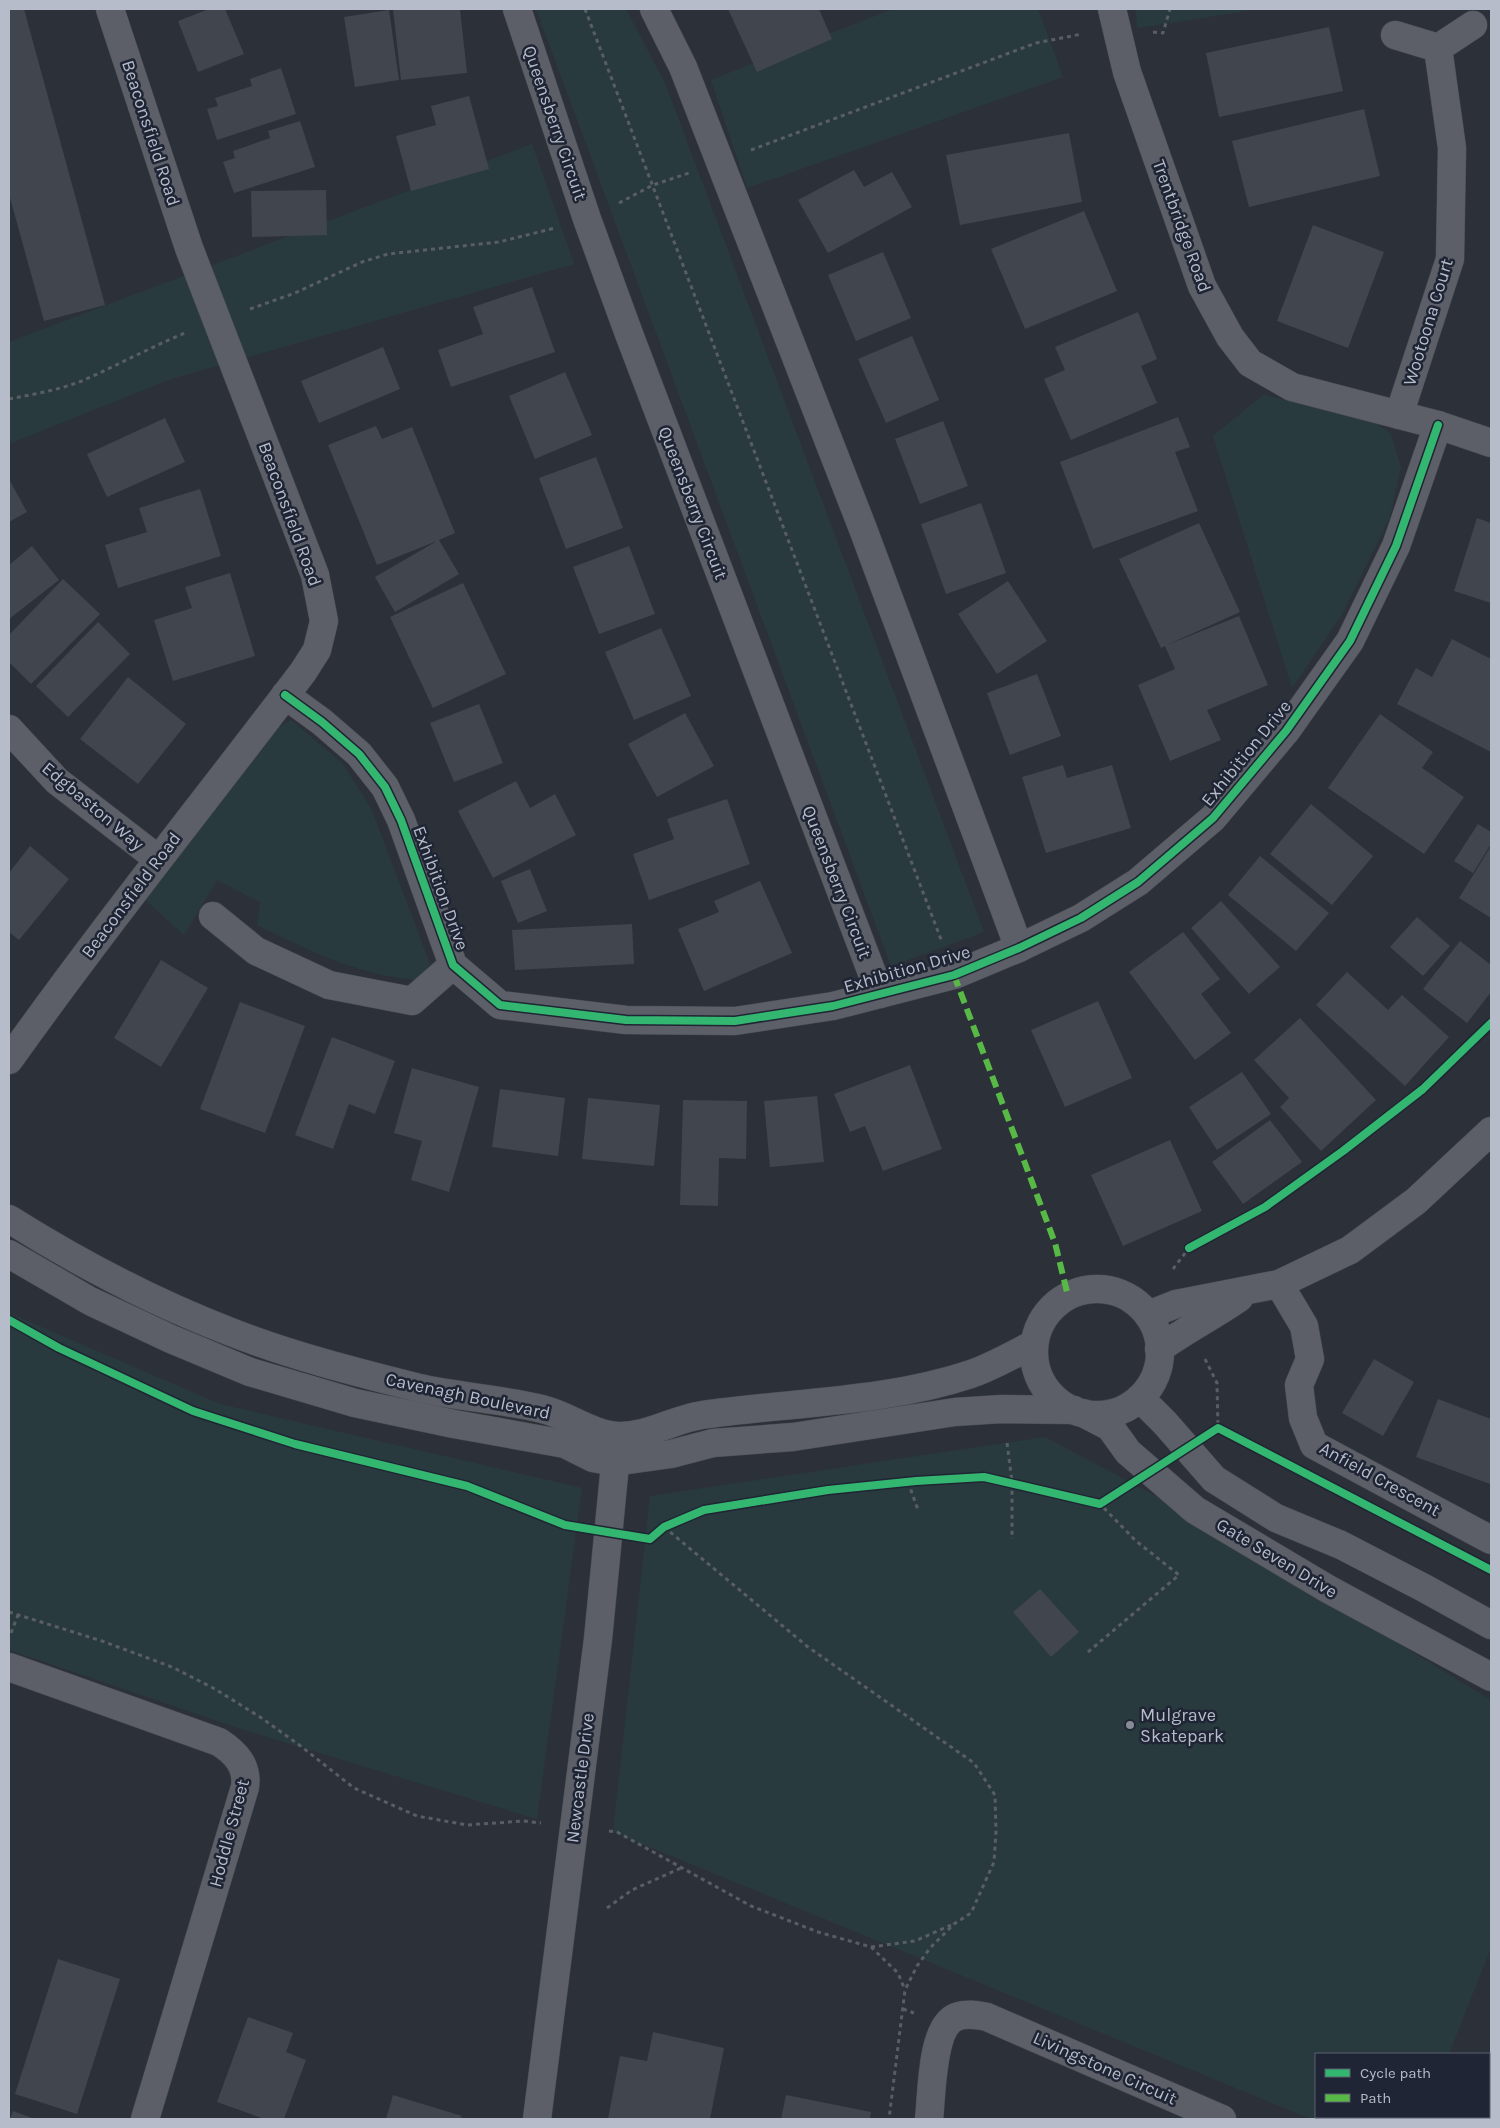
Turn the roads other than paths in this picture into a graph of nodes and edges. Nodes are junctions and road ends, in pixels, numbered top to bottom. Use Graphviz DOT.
graph roads {
  1 [pos="110,9"];
  2 [pos="516,9"];
  3 [pos="654,9"];
  4 [pos="1112,9"];
  5 [pos="1473,25"];
  6 [pos="1395,36"];
  7 [pos="1438,48"];
  8 [pos="1399,415"];
  9 [pos="1438,425"];
  10 [pos="1491,443"];
  11 [pos="285,695"];
  12 [pos="9,729"];
  13 [pos="158,859"];
  14 [pos="213,916"];
  15 [pos="1018,948"];
  16 [pos="453,966"];
  17 [pos="880,994"];
  18 [pos="9,1060"];
  19 [pos="1491,1131"];
  20 [pos="9,1219"];
  21 [pos="9,1254"];
  22 [pos="1266,1287"];
  23 [pos="1148,1315"];
  24 [pos="1034,1344"];
  25 [pos="1159,1349"];
  26 [pos="1140,1398"];
  27 [pos="1078,1412"];
  28 [pos="619,1436"];
  29 [pos="614,1462"];
  30 [pos="1491,1540"];
  31 [pos="1491,1625"];
  32 [pos="9,1667"];
  33 [pos="1491,1677"];
  34 [pos="145,2119"];
  35 [pos="537,2119"];
  36 [pos="929,2119"];
  37 [pos="1222,2119"];
  1 -- 11 [label="street, Beaconsfield Road"];
  2 -- 17 [label="street, Queensberry Circuit"];
  3 -- 15 [label="street"];
  4 -- 8 [label="street, Trentbridge Road"];
  5 -- 7 [label="street"];
  6 -- 7 [label="street"];
  7 -- 8 [label="street, Wootoona Court"];
  8 -- 9 [label="street, Trentbridge Road"];
  9 -- 10 [label="street, Trentbridge Road"];
  9 -- 15 [label="street, Exhibition Drive"];
  11 -- 13 [label="street, Beaconsfield Road"];
  11 -- 16 [label="street, Exhibition Drive"];
  12 -- 13 [label="street, Edgbaston Way"];
  13 -- 18 [label="street, Beaconsfield Road"];
  14 -- 16 [label="street, Exhibition Drive"];
  15 -- 17 [label="street, Exhibition Drive"];
  16 -- 17 [label="street, Exhibition Drive"];
  19 -- 22 [label="street"];
  20 -- 28 [label="street, Cavenagh Boulevard"];
  21 -- 29 [label="street, Cavenagh Boulevard"];
  22 -- 23 [label="street"];
  22 -- 25 [label="street"];
  22 -- 30 [label="street, Anfield Crescent"];
  23 -- 24 [label="street"];
  23 -- 25 [label="street"];
  24 -- 27 [label="street"];
  24 -- 28 [label="street, Cavenagh Boulevard"];
  25 -- 26 [label="street"];
  26 -- 27 [label="street"];
  26 -- 31 [label="street, Gate Seven Drive"];
  27 -- 29 [label="street"];
  27 -- 33 [label="street, Gate Seven Drive"];
  28 -- 29 [label="street, Newcastle Drive"];
  29 -- 35 [label="street, Newcastle Drive"];
  32 -- 34 [label="street, Hoddle Street"];
  36 -- 37 [label="street, Livingstone Circuit"];
}
